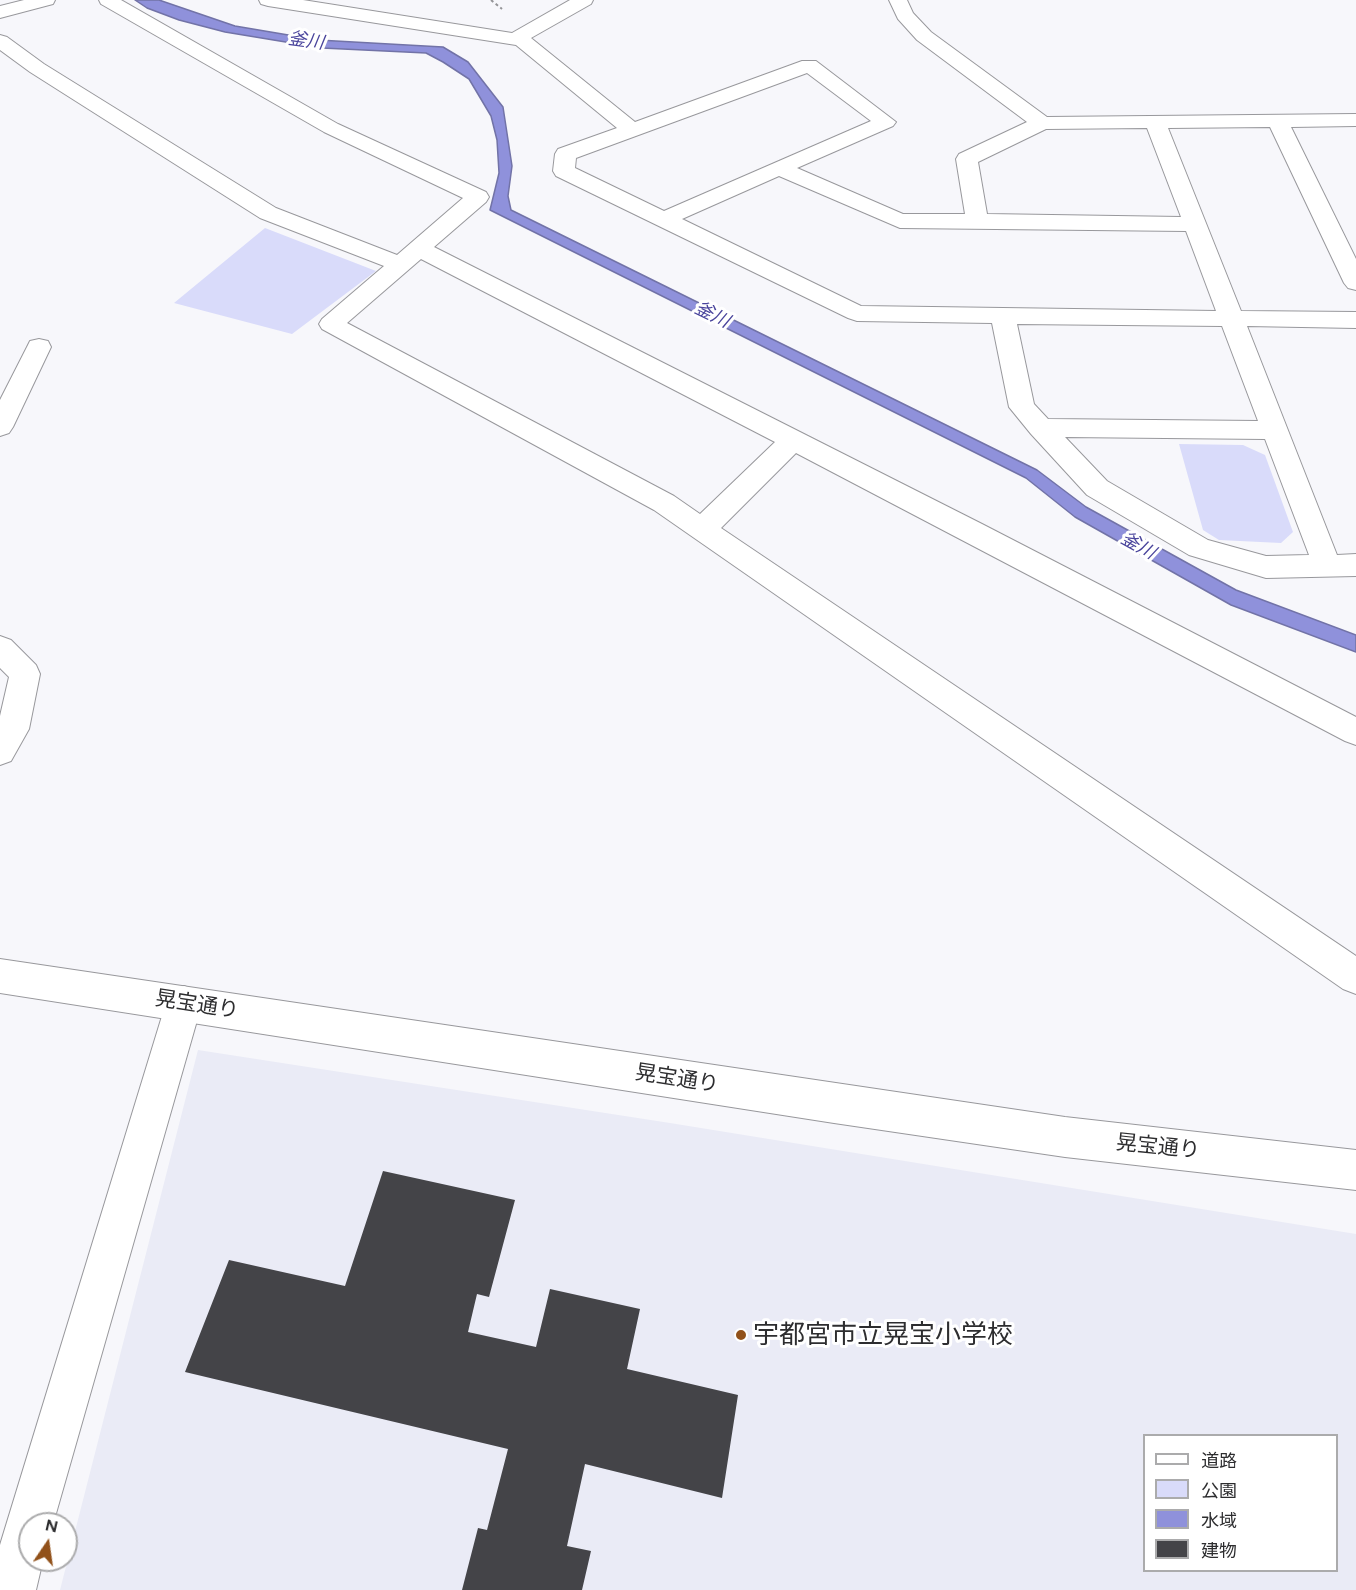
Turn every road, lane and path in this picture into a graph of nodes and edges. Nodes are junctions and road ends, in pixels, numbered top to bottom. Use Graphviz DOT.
graph roads {
  1 [pos="46,0"];
  2 [pos="108,0"];
  3 [pos="268,0"];
  4 [pos="584,0"];
  5 [pos="898,0"];
  6 [pos="0,12"];
  7 [pos="520,40"];
  8 [pos="0,41"];
  9 [pos="1277,119"];
  10 [pos="1356,120"];
  11 [pos="1155,121"];
  12 [pos="1042,123"];
  13 [pos="632,130"];
  14 [pos="779,168"];
  15 [pos="664,219"];
  16 [pos="977,221"];
  17 [pos="1195,224"];
  18 [pos="409,256"];
  19 [pos="1356,283"];
  20 [pos="1003,316"];
  21 [pos="1231,318"];
  22 [pos="1356,320"];
  23 [pos="39,347"];
  24 [pos="0,426"];
  25 [pos="1040,428"];
  26 [pos="1275,430"];
  27 [pos="793,440"];
  28 [pos="702,530"];
  29 [pos="1356,565"];
  30 [pos="1327,566"];
  31 [pos="0,648"];
  32 [pos="1356,732"];
  33 [pos="0,752"];
  34 [pos="0,976"];
  35 [pos="1356,977"];
  36 [pos="184,1002"];
  37 [pos="1356,1170"];
  38 [pos="11,1566"];
  1 -- 6 [label="street"];
  2 -- 18 [label="street"];
  3 -- 7 [label="street"];
  4 -- 7 [label="street"];
  5 -- 12 [label="street"];
  7 -- 13 [label="street"];
  8 -- 18 [label="street"];
  9 -- 10 [label="street"];
  9 -- 11 [label="street"];
  9 -- 19 [label="street"];
  11 -- 12 [label="street"];
  11 -- 17 [label="street"];
  12 -- 16 [label="street"];
  13 -- 14 [label="street"];
  13 -- 15 [label="street"];
  14 -- 15 [label="street"];
  14 -- 16 [label="street"];
  15 -- 20 [label="street"];
  16 -- 17 [label="street"];
  17 -- 21 [label="street"];
  18 -- 27 [label="street"];
  18 -- 28 [label="street"];
  20 -- 21 [label="street"];
  20 -- 25 [label="street"];
  21 -- 22 [label="street"];
  21 -- 26 [label="street"];
  23 -- 24 [label="street"];
  25 -- 26 [label="street"];
  25 -- 30 [label="street"];
  26 -- 30 [label="street"];
  27 -- 28 [label="street"];
  27 -- 32 [label="street"];
  28 -- 35 [label="street"];
  29 -- 30 [label="street"];
  31 -- 33 [label="street"];
  34 -- 36 [label="street, 晃宝通り"];
  36 -- 37 [label="street, 晃宝通り"];
  36 -- 38 [label="street"];
}
